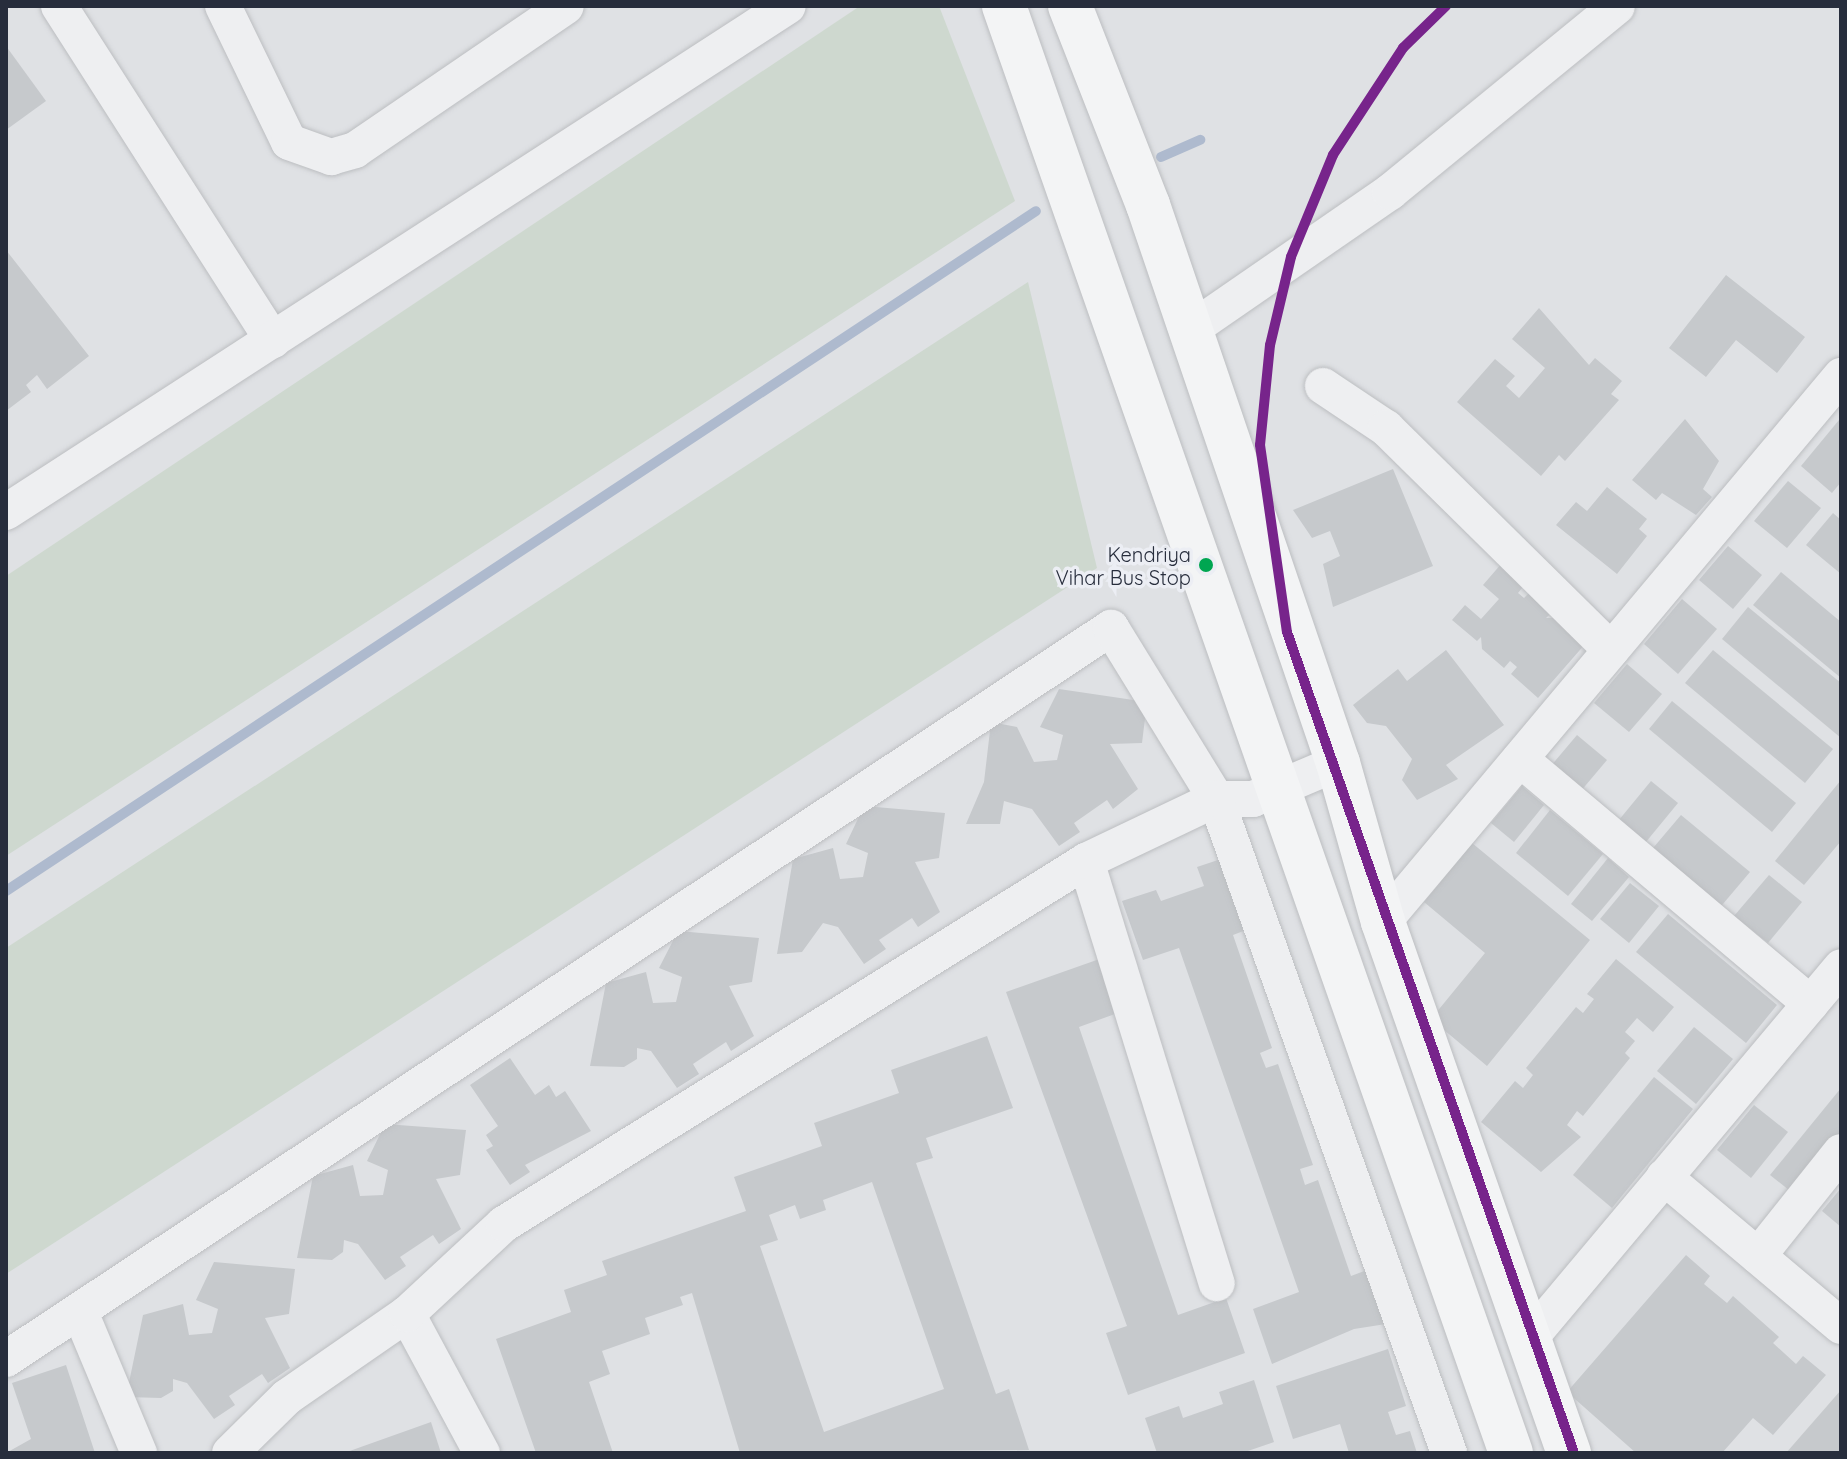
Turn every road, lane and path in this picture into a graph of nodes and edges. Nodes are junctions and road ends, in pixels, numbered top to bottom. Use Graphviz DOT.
graph roads {
  1 [pos="59,6"];
  2 [pos="223,6"];
  3 [pos="566,6"];
  4 [pos="788,6"];
  5 [pos="1004,6"];
  6 [pos="1070,6"];
  7 [pos="1617,6"];
  8 [pos="1148,205"];
  9 [pos="1083,228"];
  10 [pos="1190,330"];
  11 [pos="273,340"];
  12 [pos="1841,376"];
  13 [pos="1323,386"];
  14 [pos="8,505"];
  15 [pos="1611,650"];
  16 [pos="1520,759"];
  17 [pos="1338,763"];
  18 [pos="1277,786"];
  19 [pos="1216,799"];
  20 [pos="1086,861"];
  21 [pos="1383,922"];
  22 [pos="1841,967"];
  23 [pos="1811,1004"];
  24 [pos="1841,1152"];
  25 [pos="1664,1177"];
  26 [pos="1758,1256"];
  27 [pos="1217,1283"];
  28 [pos="80,1312"];
  29 [pos="407,1314"];
  30 [pos="1841,1326"];
  31 [pos="1530,1338"];
  32 [pos="6,1359"];
  33 [pos="139,1453"];
  34 [pos="230,1453"];
  35 [pos="482,1453"];
  36 [pos="1449,1453"];
  37 [pos="1511,1453"];
  38 [pos="1569,1453"];
  1 -- 11 [label="street"];
  2 -- 3 [label="street"];
  4 -- 11 [label="street"];
  5 -- 9 [label="main road"];
  6 -- 8 [label="main road"];
  7 -- 10 [label="street"];
  8 -- 9 [label="main road"];
  8 -- 10 [label="main road"];
  9 -- 18 [label="main road"];
  10 -- 17 [label="main road"];
  11 -- 14 [label="street"];
  12 -- 15 [label="street"];
  13 -- 15 [label="street"];
  15 -- 16 [label="street"];
  16 -- 21 [label="street"];
  16 -- 23 [label="street"];
  17 -- 18 [label="street"];
  17 -- 21 [label="main road"];
  18 -- 19 [label="street"];
  18 -- 37 [label="main road"];
  19 -- 20 [label="street"];
  19 -- 28 [label="street"];
  19 -- 36 [label="street"];
  20 -- 27 [label="street"];
  20 -- 29 [label="street"];
  21 -- 31 [label="main road"];
  22 -- 23 [label="street"];
  23 -- 25 [label="street"];
  24 -- 26 [label="street"];
  25 -- 26 [label="street"];
  25 -- 31 [label="street"];
  26 -- 30 [label="street"];
  28 -- 32 [label="street"];
  28 -- 33 [label="street"];
  29 -- 34 [label="street"];
  29 -- 35 [label="street"];
  31 -- 38 [label="main road"];
}
